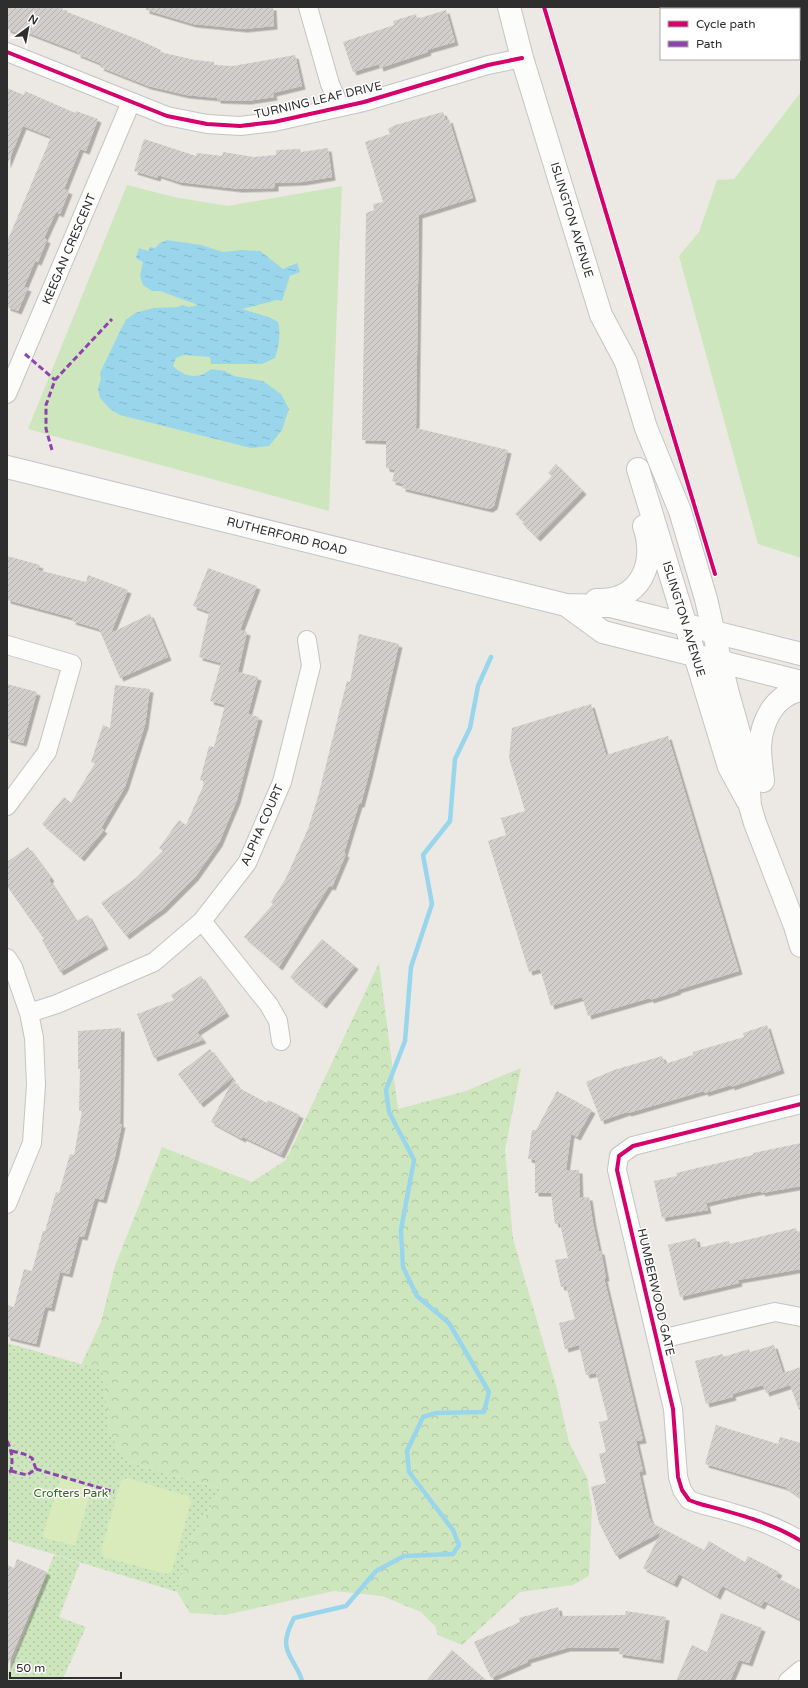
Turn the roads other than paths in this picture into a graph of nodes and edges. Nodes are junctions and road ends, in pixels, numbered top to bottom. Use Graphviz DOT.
graph roads {
  1 [pos="308,7"];
  2 [pos="510,7"];
  3 [pos="7,52"];
  4 [pos="522,58"];
  5 [pos="131,102"];
  6 [pos="340,107"];
  7 [pos="7,394"];
  8 [pos="646,428"];
  9 [pos="7,467"];
  10 [pos="638,469"];
  11 [pos="539,598"];
  12 [pos="566,605"];
  13 [pos="686,625"];
  14 [pos="714,631"];
  15 [pos="307,640"];
  16 [pos="7,645"];
  17 [pos="695,654"];
  18 [pos="801,654"];
  19 [pos="720,661"];
  20 [pos="801,682"];
  21 [pos="801,690"];
  22 [pos="7,806"];
  23 [pos="753,815"];
  24 [pos="202,921"];
  25 [pos="801,946"];
  26 [pos="7,958"];
  27 [pos="29,1013"];
  28 [pos="281,1041"];
  29 [pos="801,1104"];
  30 [pos="7,1204"];
  31 [pos="801,1317"];
  32 [pos="657,1340"];
  33 [pos="801,1541"];
  34 [pos="801,1670"];
  35 [pos="788,1681"];
  1 -- 6 [label="street"];
  2 -- 4 [label="main road, ISLINGTON AVENUE"];
  3 -- 5 [label="street, TURNING LEAF DRIVE"];
  4 -- 6 [label="street, TURNING LEAF DRIVE"];
  4 -- 8 [label="main road, ISLINGTON AVENUE"];
  5 -- 6 [label="street, TURNING LEAF DRIVE"];
  5 -- 7 [label="street, KEEGAN CRESCENT"];
  8 -- 10 [label="main road, ISLINGTON AVENUE"];
  8 -- 14 [label="main road, ISLINGTON AVENUE"];
  9 -- 11 [label="main road, RUTHERFORD ROAD"];
  10 -- 11 [label="main road"];
  10 -- 13 [label="main road, ISLINGTON AVENUE"];
  11 -- 12 [label="main road, RUTHERFORD ROAD"];
  12 -- 13 [label="main road, RUTHERFORD ROAD"];
  12 -- 17 [label="main road, RUTHERFORD ROAD"];
  13 -- 14 [label="main road, RUTHERFORD ROAD"];
  13 -- 17 [label="main road, ISLINGTON AVENUE"];
  14 -- 18 [label="main road, RUTHERFORD ROAD"];
  14 -- 19 [label="main road, ISLINGTON AVENUE"];
  15 -- 24 [label="street, ALPHA COURT"];
  16 -- 22 [label="street"];
  17 -- 19 [label="main road, RUTHERFORD ROAD"];
  17 -- 23 [label="main road, ISLINGTON AVENUE"];
  19 -- 20 [label="main road, RUTHERFORD ROAD"];
  19 -- 23 [label="main road, ISLINGTON AVENUE"];
  21 -- 23 [label="main road"];
  23 -- 25 [label="main road, ISLINGTON AVENUE"];
  24 -- 27 [label="street, ALPHA COURT"];
  24 -- 28 [label="street"];
  26 -- 27 [label="street"];
  27 -- 30 [label="street"];
  29 -- 32 [label="street, HUMBERWOOD GATE"];
  31 -- 32 [label="street"];
  32 -- 33 [label="street, HUMBERWOOD GATE"];
  34 -- 35 [label="street"];
}
